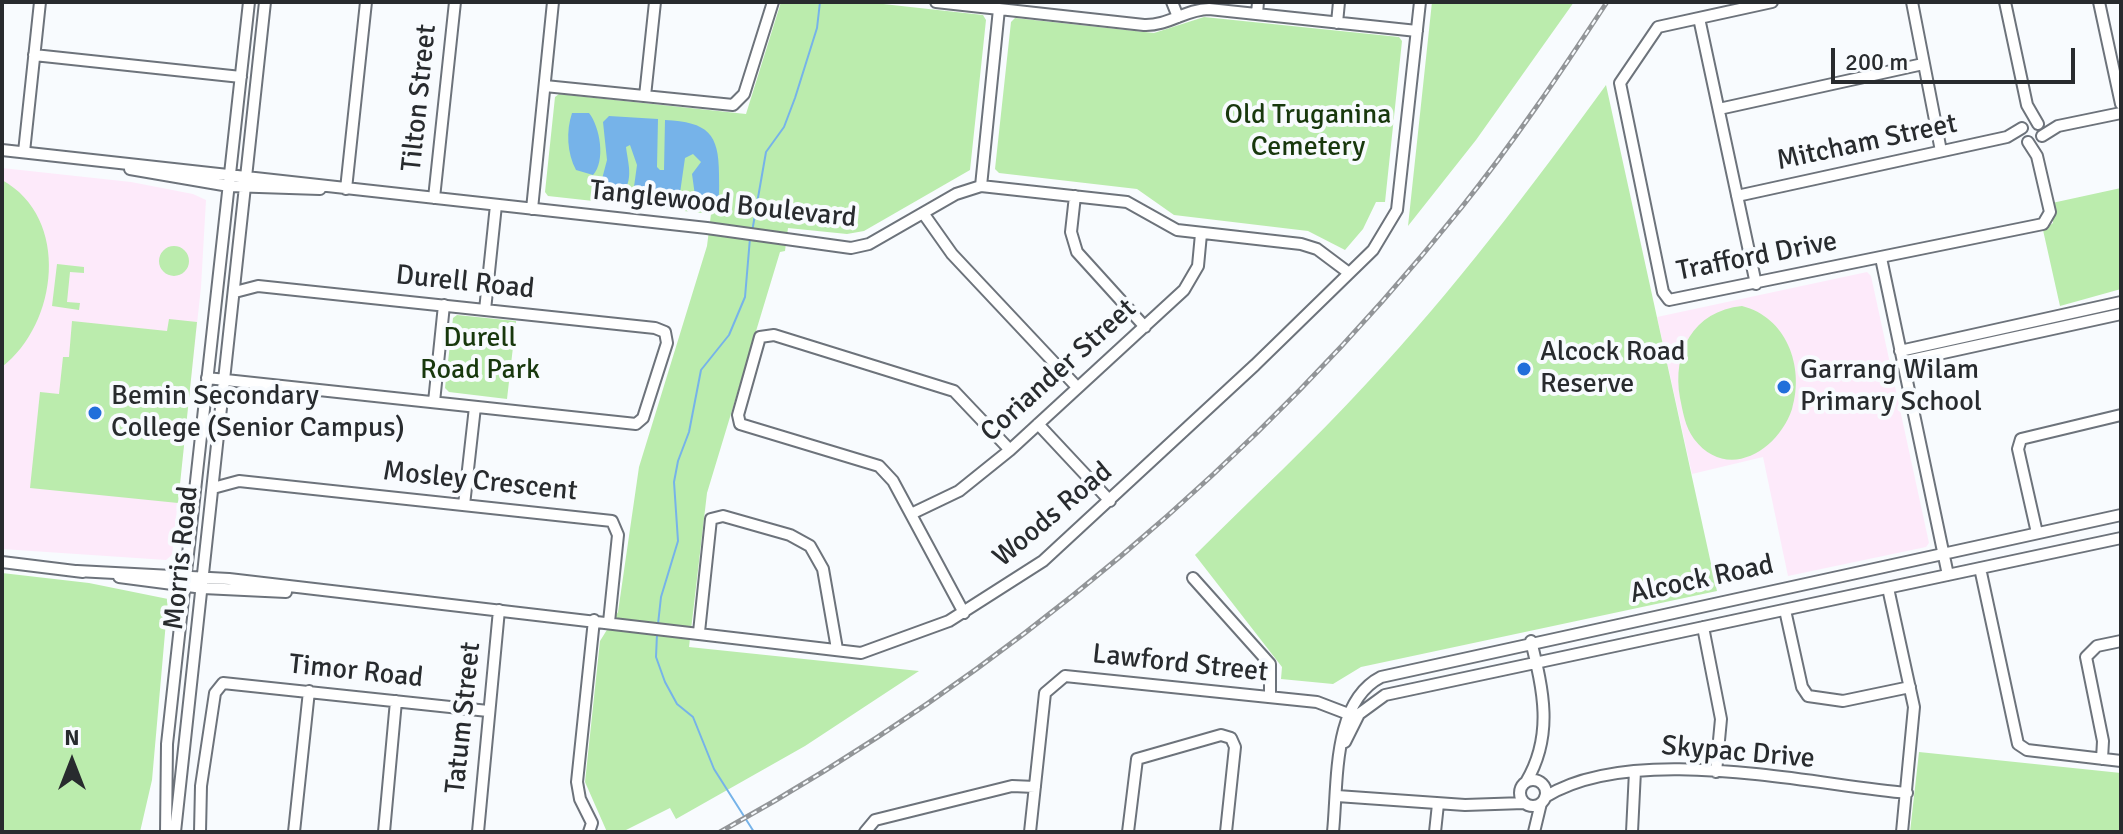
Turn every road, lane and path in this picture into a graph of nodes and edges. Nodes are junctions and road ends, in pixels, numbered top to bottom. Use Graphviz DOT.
graph roads {
  1 [pos="40,2"];
  2 [pos="249,2"];
  3 [pos="265,2"];
  4 [pos="366,2"];
  5 [pos="455,2"];
  6 [pos="553,2"];
  7 [pos="655,2"];
  8 [pos="773,2"];
  9 [pos="936,2"];
  10 [pos="1172,2"];
  11 [pos="1258,2"];
  12 [pos="1339,2"];
  13 [pos="1420,2"];
  14 [pos="1772,2"];
  15 [pos="1912,2"];
  16 [pos="2005,2"];
  17 [pos="2099,2"];
  18 [pos="1721,7"];
  19 [pos="999,9"];
  20 [pos="1257,14"];
  21 [pos="1178,17"];
  22 [pos="1699,18"];
  23 [pos="1337,23"];
  24 [pos="1417,31"];
  25 [pos="34,55"];
  26 [pos="1923,64"];
  27 [pos="241,77"];
  28 [pos="545,86"];
  29 [pos="645,96"];
  30 [pos="2121,104"];
  31 [pos="2027,105"];
  32 [pos="1719,109"];
  33 [pos="2121,113"];
  34 [pos="2023,127"];
  35 [pos="2040,131"];
  36 [pos="2007,137"];
  37 [pos="2027,141"];
  38 [pos="2,150"];
  39 [pos="1941,151"];
  40 [pos="24,152"];
  41 [pos="2037,156"];
  42 [pos="101,161"];
  43 [pos="230,174"];
  44 [pos="247,182"];
  45 [pos="229,186"];
  46 [pos="981,186"];
  47 [pos="346,189"];
  48 [pos="1075,196"];
  49 [pos="1737,196"];
  50 [pos="434,198"];
  51 [pos="496,205"];
  52 [pos="532,209"];
  53 [pos="923,213"];
  54 [pos="1201,234"];
  55 [pos="1881,258"];
  56 [pos="238,269"];
  57 [pos="1349,273"];
  58 [pos="1756,284"];
  59 [pos="258,286"];
  60 [pos="235,292"];
  61 [pos="2121,302"];
  62 [pos="444,305"];
  63 [pos="485,310"];
  64 [pos="2121,314"];
  65 [pos="1145,327"];
  66 [pos="2031,328"];
  67 [pos="1901,356"];
  68 [pos="207,378"];
  69 [pos="225,380"];
  70 [pos="1077,387"];
  71 [pos="434,402"];
  72 [pos="475,407"];
  73 [pos="2121,415"];
  74 [pos="1038,424"];
  75 [pos="1010,450"];
  76 [pos="216,465"];
  77 [pos="239,481"];
  78 [pos="213,488"];
  79 [pos="1110,501"];
  80 [pos="464,505"];
  81 [pos="911,514"];
  82 [pos="2121,515"];
  83 [pos="2037,533"];
  84 [pos="2121,538"];
  85 [pos="1944,553"];
  86 [pos="2,562"];
  87 [pos="1980,568"];
  88 [pos="1948,575"];
  89 [pos="1193,578"];
  90 [pos="184,581"];
  91 [pos="203,583"];
  92 [pos="1888,588"];
  93 [pos="499,610"];
  94 [pos="1785,610"];
  95 [pos="964,613"];
  96 [pos="594,620"];
  97 [pos="609,622"];
  98 [pos="1703,627"];
  99 [pos="697,632"];
  100 [pos="1531,641"];
  101 [pos="2121,641"];
  102 [pos="837,649"];
  103 [pos="1536,663"];
  104 [pos="1910,687"];
  105 [pos="309,691"];
  106 [pos="1270,697"];
  107 [pos="396,701"];
  108 [pos="488,711"];
  109 [pos="1352,715"];
  110 [pos="2102,759"];
  111 [pos="1537,761"];
  112 [pos="2121,761"];
  113 [pos="166,765"];
  114 [pos="183,765"];
  115 [pos="1635,771"];
  116 [pos="1716,772"];
  117 [pos="1541,783"];
  118 [pos="1035,787"];
  119 [pos="1523,787"];
  120 [pos="1566,788"];
  121 [pos="1907,793"];
  122 [pos="1337,796"];
  123 [pos="1543,800"];
  124 [pos="1438,804"];
  125 [pos="1525,804"];
  126 [pos="1489,805"];
  127 [pos="1534,828"];
  128 [pos="166,832"];
  129 [pos="175,832"];
  130 [pos="200,832"];
  131 [pos="294,832"];
  132 [pos="384,832"];
  133 [pos="478,832"];
  134 [pos="589,832"];
  135 [pos="865,832"];
  136 [pos="1030,832"];
  137 [pos="1128,832"];
  138 [pos="1226,832"];
  139 [pos="1333,832"];
  140 [pos="1435,832"];
  141 [pos="1632,832"];
  142 [pos="1902,832"];
  1 -- 25 [label="street"];
  2 -- 27 [label="street, Morris Road"];
  3 -- 44 [label="street, Morris Road"];
  4 -- 47 [label="street"];
  5 -- 50 [label="street, Tilton Street"];
  6 -- 28 [label="street"];
  7 -- 29 [label="street"];
  8 -- 29 [label="street"];
  9 -- 19 [label="street"];
  10 -- 21 [label="street"];
  11 -- 20 [label="street"];
  12 -- 23 [label="street"];
  13 -- 24 [label="street, Woods Road"];
  14 -- 18 [label="street, Trafford Drive"];
  15 -- 26 [label="street"];
  16 -- 31 [label="street"];
  17 -- 30 [label="street"];
  18 -- 22 [label="street, Trafford Drive"];
  19 -- 21 [label="street"];
  19 -- 46 [label="street"];
  20 -- 21 [label="street"];
  20 -- 23 [label="street"];
  22 -- 32 [label="street"];
  22 -- 58 [label="street, Trafford Drive"];
  23 -- 24 [label="street"];
  24 -- 57 [label="street, Woods Road"];
  25 -- 27 [label="street"];
  25 -- 40 [label="street"];
  26 -- 32 [label="street"];
  26 -- 39 [label="street"];
  27 -- 43 [label="street, Morris Road"];
  28 -- 29 [label="street"];
  28 -- 52 [label="street"];
  31 -- 34 [label="street"];
  31 -- 35 [label="street"];
  32 -- 49 [label="street"];
  33 -- 35 [label="street"];
  34 -- 35 [label="street"];
  34 -- 36 [label="street, Mitcham Street"];
  34 -- 37 [label="street"];
  35 -- 37 [label="street"];
  35 -- 41 [label="street"];
  36 -- 37 [label="street, Mitcham Street"];
  36 -- 39 [label="street, Mitcham Street"];
  37 -- 41 [label="street"];
  38 -- 40 [label="street"];
  39 -- 49 [label="street, Mitcham Street"];
  40 -- 42 [label="street"];
  41 -- 55 [label="street, Trafford Drive"];
  42 -- 43 [label="street, Tanglewood Boulevard"];
  42 -- 45 [label="street, Tanglewood Boulevard"];
  43 -- 44 [label="street, Tanglewood Boulevard"];
  43 -- 45 [label="street, Morris Road"];
  44 -- 45 [label="street, Tanglewood Boulevard"];
  44 -- 47 [label="street, Tanglewood Boulevard"];
  44 -- 56 [label="street, Morris Road"];
  45 -- 68 [label="street, Morris Road"];
  46 -- 48 [label="street, Tanglewood Boulevard"];
  46 -- 53 [label="street, Tanglewood Boulevard"];
  47 -- 50 [label="street, Tanglewood Boulevard"];
  48 -- 54 [label="street, Tanglewood Boulevard"];
  48 -- 65 [label="street"];
  49 -- 58 [label="street"];
  50 -- 51 [label="street, Tanglewood Boulevard"];
  51 -- 52 [label="street, Tanglewood Boulevard"];
  51 -- 63 [label="street"];
  52 -- 53 [label="street, Tanglewood Boulevard"];
  53 -- 70 [label="street"];
  54 -- 57 [label="street, Tanglewood Boulevard"];
  54 -- 65 [label="street, Coriander Street"];
  55 -- 58 [label="street, Trafford Drive"];
  55 -- 67 [label="street"];
  56 -- 59 [label="street"];
  56 -- 60 [label="street, Morris Road"];
  57 -- 79 [label="street, Woods Road"];
  59 -- 60 [label="street, Durell Road"];
  59 -- 62 [label="street, Durell Road"];
  60 -- 69 [label="street, Morris Road"];
  61 -- 66 [label="street"];
  62 -- 63 [label="street, Durell Road"];
  62 -- 71 [label="street"];
  63 -- 72 [label="street, Durell Road"];
  64 -- 66 [label="street"];
  65 -- 70 [label="street, Coriander Street"];
  66 -- 67 [label="street"];
  67 -- 85 [label="street"];
  68 -- 69 [label="street"];
  68 -- 90 [label="street, Morris Road"];
  69 -- 71 [label="street"];
  69 -- 76 [label="street, Morris Road"];
  70 -- 74 [label="street, Coriander Street"];
  71 -- 72 [label="street"];
  72 -- 80 [label="street"];
  73 -- 83 [label="street"];
  74 -- 75 [label="street, Coriander Street"];
  74 -- 79 [label="street"];
  75 -- 81 [label="street, Coriander Street"];
  75 -- 81 [label="street"];
  76 -- 77 [label="street, Mosley Crescent"];
  76 -- 78 [label="street, Morris Road"];
  77 -- 78 [label="street, Mosley Crescent"];
  77 -- 80 [label="street, Mosley Crescent"];
  78 -- 91 [label="street, Morris Road"];
  79 -- 95 [label="street, Woods Road"];
  80 -- 97 [label="street, Mosley Crescent"];
  81 -- 95 [label="street"];
  82 -- 83 [label="street, Alcock Road"];
  83 -- 85 [label="street, Alcock Road"];
  84 -- 87 [label="street, Alcock Road"];
  85 -- 88 [label="street"];
  85 -- 100 [label="street, Alcock Road"];
  86 -- 90 [label="street, Woods Road"];
  87 -- 88 [label="street, Alcock Road"];
  87 -- 110 [label="street"];
  88 -- 92 [label="street, Alcock Road"];
  89 -- 106 [label="street"];
  90 -- 91 [label="street, Woods Road"];
  90 -- 113 [label="street, Morris Road"];
  91 -- 93 [label="street, Woods Road"];
  91 -- 114 [label="street, Morris Road"];
  92 -- 94 [label="street, Alcock Road"];
  92 -- 104 [label="street"];
  93 -- 96 [label="street, Woods Road"];
  93 -- 108 [label="street, Tatum Street"];
  94 -- 98 [label="street, Alcock Road"];
  94 -- 104 [label="street"];
  95 -- 102 [label="street, Woods Road"];
  96 -- 97 [label="street, Woods Road"];
  96 -- 134 [label="street"];
  97 -- 99 [label="street, Woods Road"];
  98 -- 103 [label="street, Alcock Road"];
  98 -- 116 [label="street"];
  99 -- 102 [label="street, Woods Road"];
  99 -- 102 [label="street"];
  100 -- 103 [label="street"];
  100 -- 109 [label="street, Alcock Road"];
  101 -- 110 [label="street"];
  103 -- 109 [label="street, Alcock Road"];
  103 -- 111 [label="street"];
  104 -- 121 [label="street"];
  105 -- 107 [label="street, Timor Road"];
  105 -- 130 [label="street, Timor Road"];
  105 -- 131 [label="street"];
  106 -- 109 [label="street, Lawford Street"];
  106 -- 118 [label="street, Lawford Street"];
  107 -- 108 [label="street, Timor Road"];
  107 -- 132 [label="street"];
  108 -- 133 [label="street, Tatum Street"];
  109 -- 122 [label="street"];
  110 -- 112 [label="street"];
  111 -- 117 [label="street"];
  111 -- 119 [label="street"];
  113 -- 114 [label="street"];
  113 -- 128 [label="street, Morris Road"];
  114 -- 129 [label="street, Morris Road"];
  115 -- 116 [label="street, Skypac Drive"];
  115 -- 120 [label="street, Skypac Drive"];
  115 -- 141 [label="street"];
  116 -- 121 [label="street, Skypac Drive"];
  117 -- 119 [label="street, Skypac Drive"];
  117 -- 120 [label="street, Skypac Drive"];
  117 -- 123 [label="street"];
  118 -- 135 [label="street"];
  118 -- 136 [label="street, Lawford Street"];
  119 -- 125 [label="street"];
  119 -- 126 [label="street"];
  120 -- 123 [label="street, Skypac Drive"];
  121 -- 142 [label="street"];
  122 -- 124 [label="street"];
  122 -- 139 [label="street"];
  123 -- 125 [label="street, Skypac Drive"];
  123 -- 127 [label="street"];
  124 -- 126 [label="street"];
  124 -- 140 [label="street"];
  125 -- 126 [label="street"];
  125 -- 127 [label="street"];
  137 -- 138 [label="street"];
}
